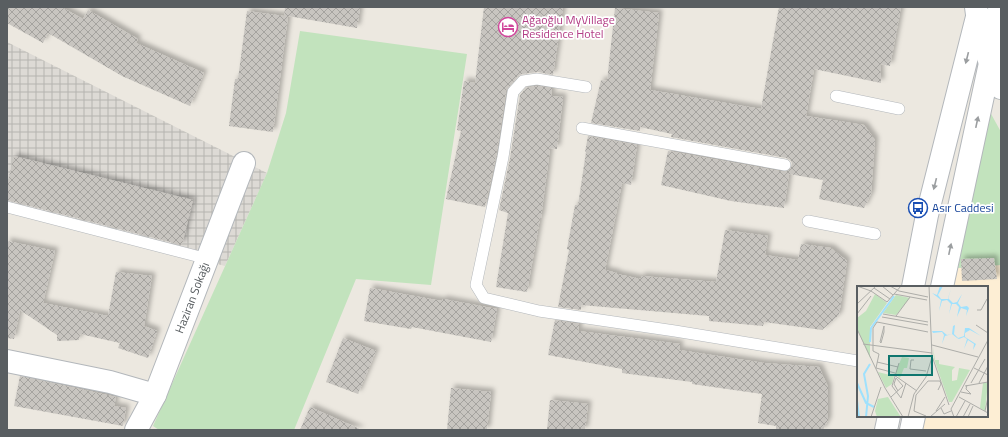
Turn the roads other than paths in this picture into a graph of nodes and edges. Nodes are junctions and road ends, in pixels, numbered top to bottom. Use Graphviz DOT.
graph roads {
  1 [pos="999,7"];
  2 [pos="977,12"];
  3 [pos="1001,16"];
  4 [pos="1001,24"];
  5 [pos="1001,31"];
  6 [pos="990,63"];
  7 [pos="586,87"];
  8 [pos="1001,88"];
  9 [pos="836,96"];
  10 [pos="898,109"];
  11 [pos="582,128"];
  12 [pos="244,163"];
  13 [pos="785,165"];
  14 [pos="7,208"];
  15 [pos="808,221"];
  16 [pos="875,234"];
  17 [pos="208,258"];
  18 [pos="914,286"];
  19 [pos="942,286"];
  20 [pos="7,361"];
  21 [pos="857,361"];
  22 [pos="155,395"];
  23 [pos="888,417"];
  24 [pos="914,417"];
  25 [pos="136,430"];
  26 [pos="886,430"];
  27 [pos="911,430"];
  1 -- 3 [label="street"];
  2 -- 4 [label="street"];
  2 -- 6 [label="street"];
  2 -- 18 [label="street, one-way"];
  5 -- 6 [label="street"];
  6 -- 8 [label="street"];
  19 -- 6 [label="street, one-way"];
  7 -- 21 [label="lane"];
  9 -- 10 [label="lane"];
  11 -- 13 [label="lane"];
  12 -- 17 [label="street, Haziran Sokağı"];
  14 -- 17 [label="lane"];
  15 -- 16 [label="lane"];
  17 -- 22 [label="street, Haziran Sokağı"];
  20 -- 22 [label="street"];
  22 -- 25 [label="street, Haziran Sokağı"];
  23 -- 26 [label="street"];
  24 -- 27 [label="street"];
}
